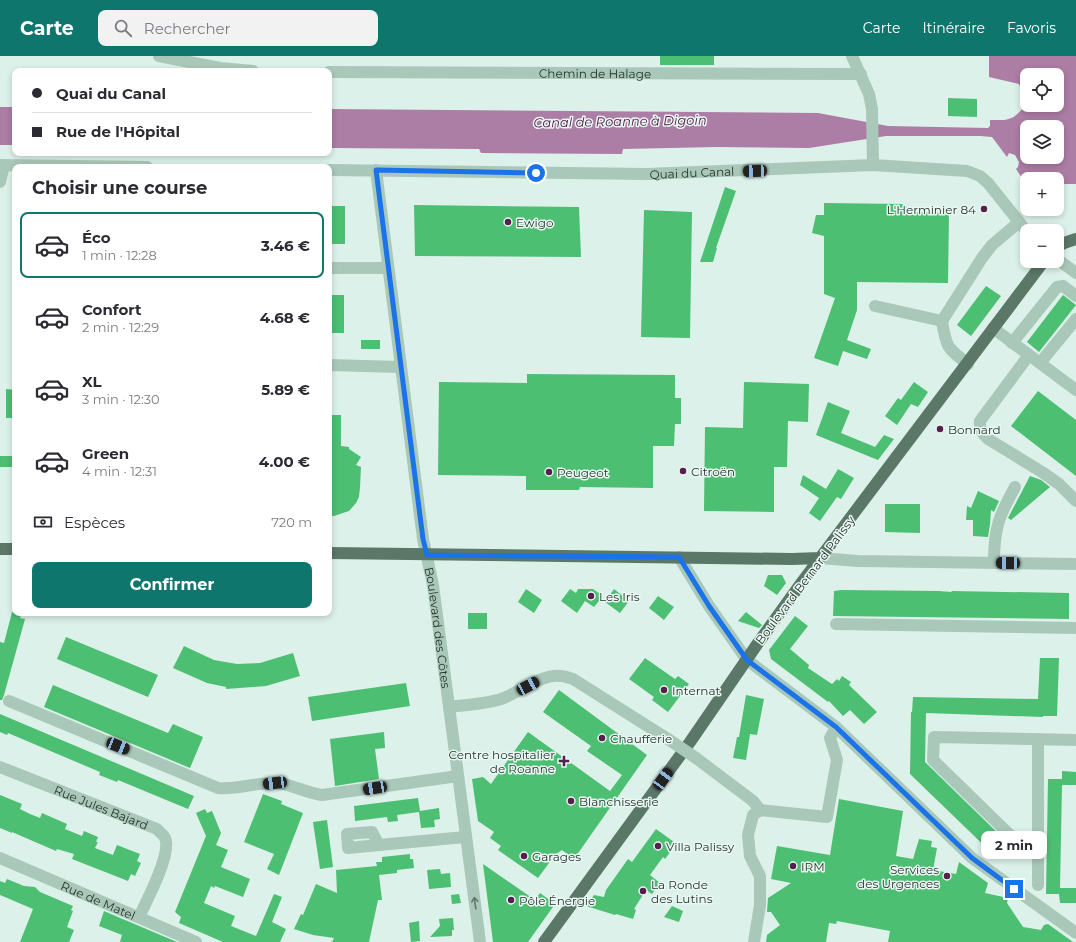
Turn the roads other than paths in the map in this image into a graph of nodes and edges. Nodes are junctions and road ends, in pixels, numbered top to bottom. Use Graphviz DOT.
graph roads {
  1 [pos="159,56"];
  2 [pos="852,56"];
  3 [pos="186,58"];
  4 [pos="220,68"];
  5 [pos="332,72"];
  6 [pos="861,74"];
  7 [pos="2,165"];
  8 [pos="12,165"];
  9 [pos="873,166"];
  10 [pos="332,170"];
  11 [pos="376,170"];
  12 [pos="0,182"];
  13 [pos="1019,222"];
  14 [pos="1076,239"];
  15 [pos="1064,243"];
  16 [pos="1064,264"];
  17 [pos="332,268"];
  18 [pos="388,268"];
  19 [pos="1039,268"];
  20 [pos="1076,273"];
  21 [pos="1076,296"];
  22 [pos="874,306"];
  23 [pos="1076,319"];
  24 [pos="942,321"];
  25 [pos="993,328"];
  26 [pos="1012,343"];
  27 [pos="1029,355"];
  28 [pos="1040,363"];
  29 [pos="968,364"];
  30 [pos="332,366"];
  31 [pos="400,367"];
  32 [pos="1076,390"];
  33 [pos="1015,487"];
  34 [pos="1076,501"];
  35 [pos="0,549"];
  36 [pos="12,549"];
  37 [pos="332,553"];
  38 [pos="427,555"];
  39 [pos="679,557"];
  40 [pos="820,558"];
  41 [pos="994,562"];
  42 [pos="1076,564"];
  43 [pos="836,624"];
  44 [pos="1076,628"];
  45 [pos="747,660"];
  46 [pos="10,701"];
  47 [pos="449,707"];
  48 [pos="836,727"];
  49 [pos="1038,739"];
  50 [pos="1076,740"];
  51 [pos="0,768"];
  52 [pos="458,776"];
  53 [pos="760,810"];
  54 [pos="465,837"];
  55 [pos="1013,838"];
  56 [pos="379,845"];
  57 [pos="0,858"];
  58 [pos="1038,885"];
  59 [pos="140,917"];
  60 [pos="1076,933"];
  61 [pos="196,942"];
  62 [pos="480,942"];
  63 [pos="544,942"];
  64 [pos="754,942"];
  1 -- 3 [label="street"];
  2 -- 6 [label="street"];
  3 -- 4 [label="street"];
  5 -- 6 [label="street, Chemin de Halage"];
  6 -- 9 [label="street"];
  7 -- 8 [label="street"];
  7 -- 12 [label="street"];
  9 -- 11 [label="street, Quai du Canal"];
  9 -- 13 [label="street, Quai du Canal"];
  10 -- 11 [label="street, Quai du Canal"];
  11 -- 18 [label="street, Boulevard des Côtes"];
  13 -- 24 [label="street"];
  14 -- 15 [label="main road"];
  16 -- 20 [label="street"];
  17 -- 18 [label="street"];
  18 -- 31 [label="street, Boulevard des Côtes"];
  19 -- 25 [label="main road, Boulevard Bernard Palissy"];
  21 -- 26 [label="street"];
  22 -- 24 [label="street"];
  23 -- 28 [label="street"];
  24 -- 29 [label="street"];
  25 -- 26 [label="street"];
  25 -- 29 [label="main road, Boulevard Bernard Palissy"];
  26 -- 27 [label="street"];
  27 -- 28 [label="street"];
  27 -- 34 [label="street"];
  28 -- 32 [label="street"];
  29 -- 40 [label="main road, Boulevard Bernard Palissy"];
  30 -- 31 [label="street"];
  31 -- 38 [label="street, Boulevard des Côtes"];
  33 -- 41 [label="street"];
  35 -- 36 [label="main road"];
  37 -- 38 [label="main road"];
  38 -- 39 [label="main road"];
  38 -- 47 [label="street, Boulevard des Côtes"];
  39 -- 40 [label="main road"];
  39 -- 45 [label="street"];
  40 -- 41 [label="street"];
  40 -- 45 [label="main road, Boulevard Bernard Palissy"];
  41 -- 42 [label="street"];
  43 -- 44 [label="street"];
  45 -- 48 [label="street"];
  45 -- 63 [label="main road, Boulevard Bernard Palissy"];
  46 -- 52 [label="street"];
  47 -- 52 [label="street, Boulevard des Côtes"];
  47 -- 53 [label="street, bridge"];
  48 -- 53 [label="street"];
  48 -- 60 [label="street"];
  49 -- 50 [label="street"];
  49 -- 55 [label="street"];
  49 -- 58 [label="street"];
  51 -- 59 [label="street, Rue Jules Bajard"];
  52 -- 54 [label="street, Boulevard des Côtes"];
  53 -- 64 [label="street"];
  54 -- 56 [label="street"];
  62 -- 54 [label="street, Boulevard des Côtes, one-way"];
  57 -- 59 [label="street, Rue de Matel"];
  59 -- 61 [label="street, Rue de Matel"];
}
